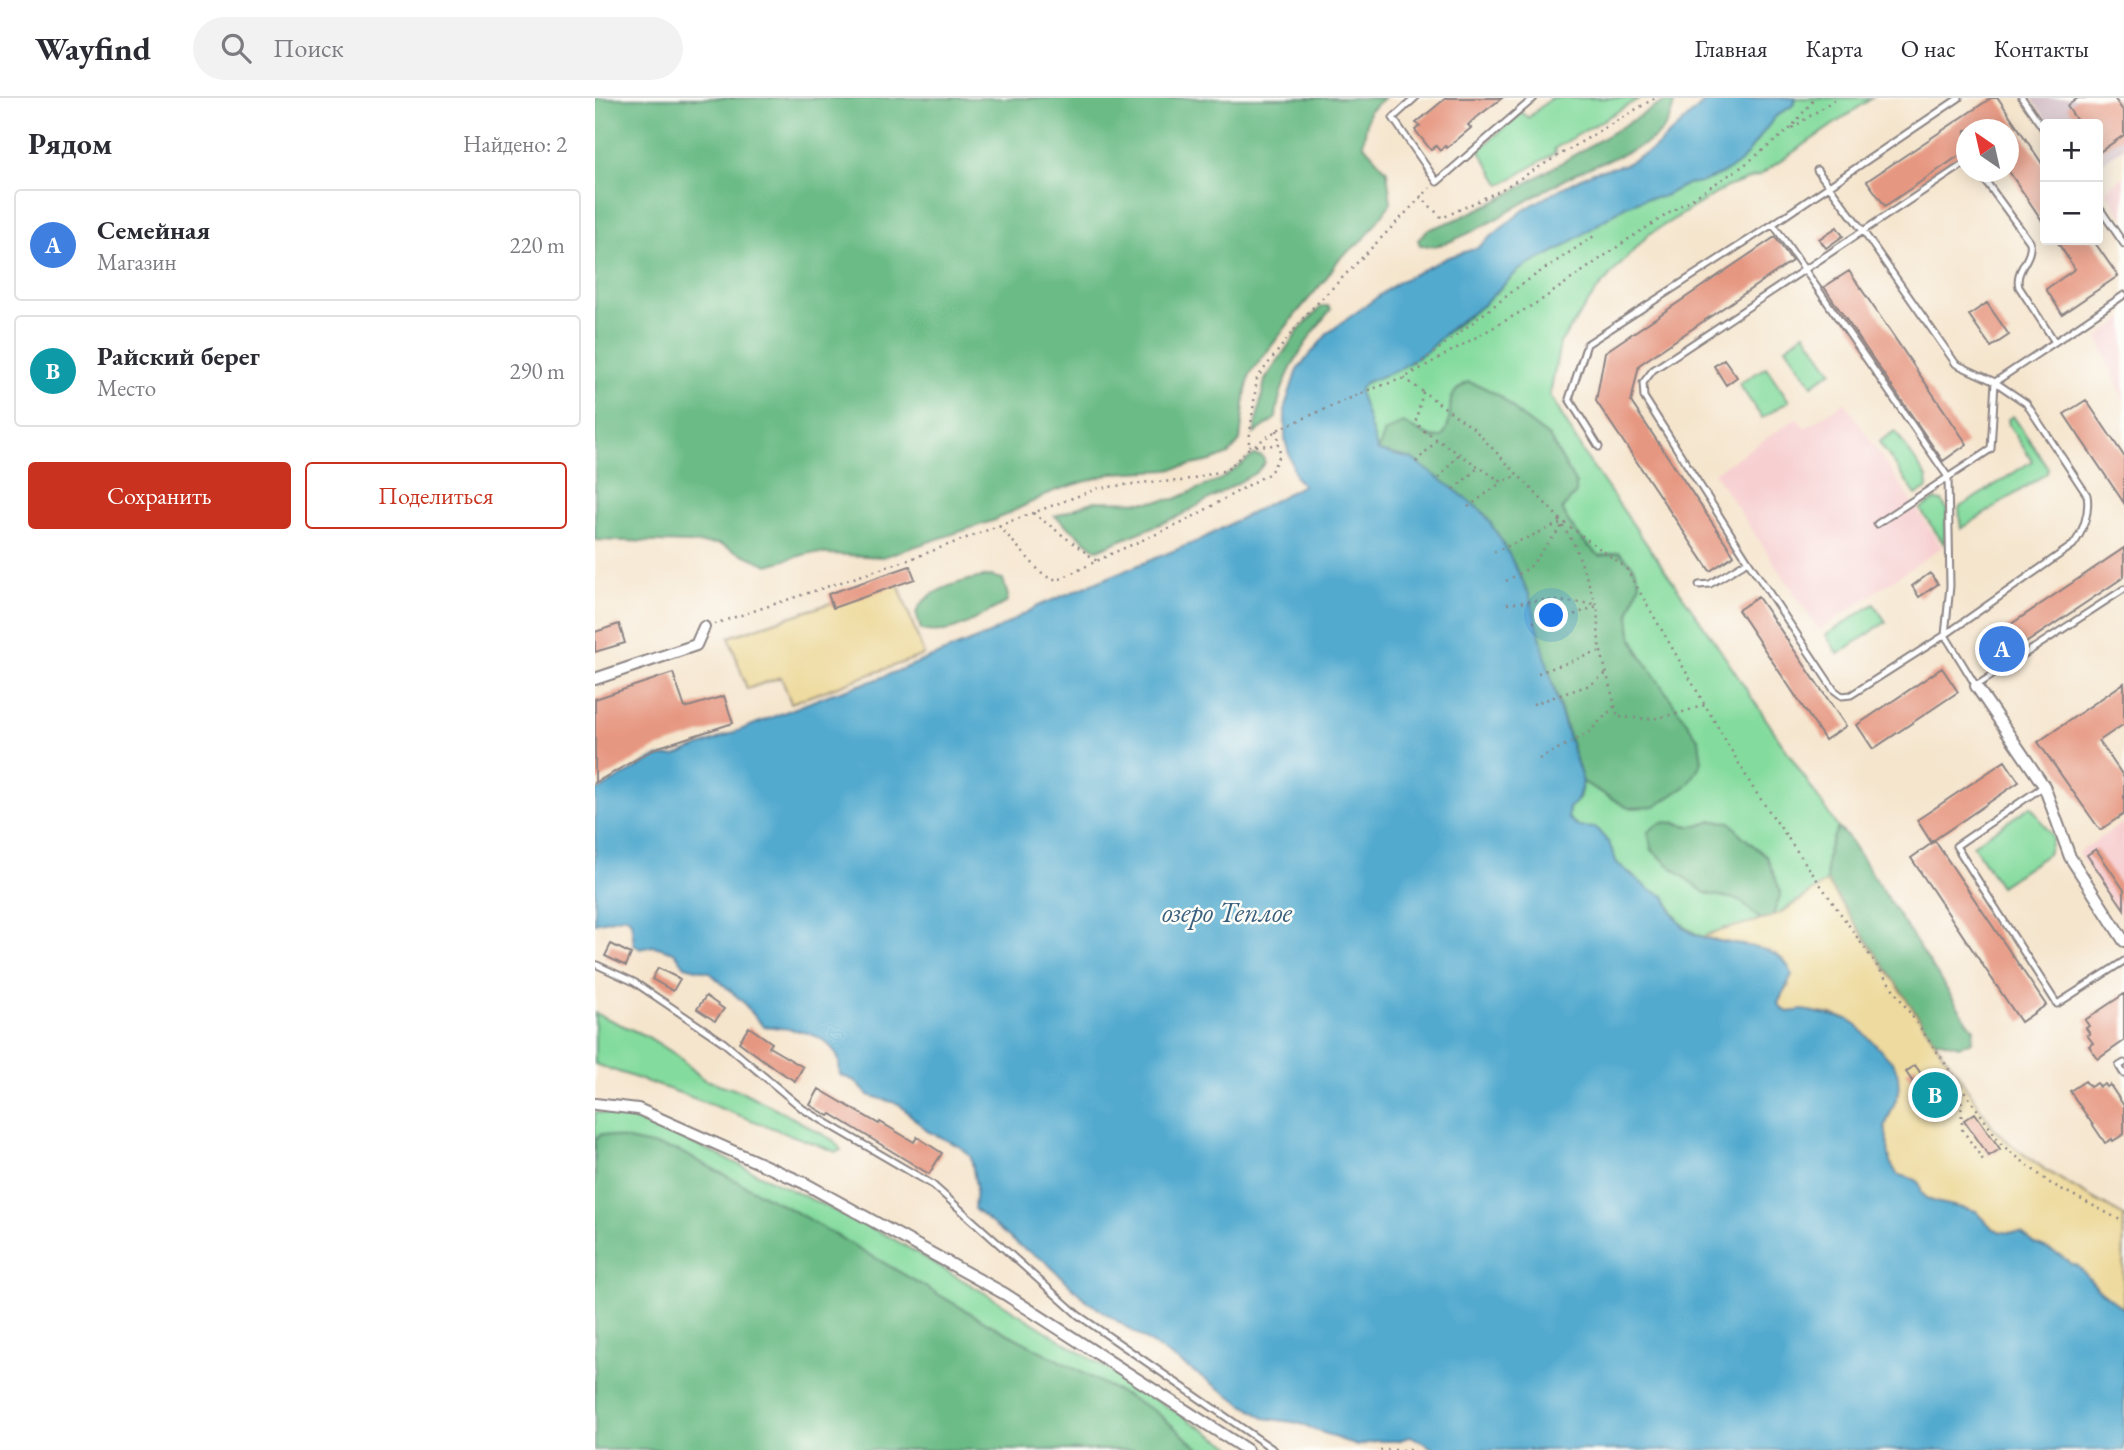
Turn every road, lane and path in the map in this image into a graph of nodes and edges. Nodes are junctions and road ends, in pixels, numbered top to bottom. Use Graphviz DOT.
graph roads {
  1 [pos="1415,98"];
  2 [pos="1534,98"];
  3 [pos="1655,98"];
  4 [pos="1815,98"];
  5 [pos="1837,98"];
  6 [pos="1959,98"];
  7 [pos="2022,98"];
  8 [pos="2040,124"];
  9 [pos="1789,130"];
  10 [pos="1956,169"];
  11 [pos="1817,170"];
  12 [pos="1437,181"];
  13 [pos="1986,182"];
  14 [pos="1828,184"];
  15 [pos="1420,197"];
  16 [pos="2103,213"];
  17 [pos="1773,224"];
  18 [pos="1863,231"];
  19 [pos="1594,236"];
  20 [pos="2124,244"];
  21 [pos="1805,270"];
  22 [pos="2124,295"];
  23 [pos="2055,342"];
  24 [pos="1411,374"];
  25 [pos="1403,378"];
  26 [pos="1996,382"];
  27 [pos="1423,392"];
  28 [pos="1277,430"];
  29 [pos="1437,440"];
  30 [pos="1255,445"];
  31 [pos="1249,446"];
  32 [pos="1279,446"];
  33 [pos="1599,447"];
  34 [pos="1459,454"];
  35 [pos="1416,462"];
  36 [pos="1479,467"];
  37 [pos="1518,475"];
  38 [pos="1948,477"];
  39 [pos="1439,478"];
  40 [pos="1502,481"];
  41 [pos="1454,489"];
  42 [pos="1468,507"];
  43 [pos="1033,513"];
  44 [pos="1555,514"];
  45 [pos="1562,524"];
  46 [pos="1877,524"];
  47 [pos="999,526"];
  48 [pos="1494,552"];
  49 [pos="1097,561"];
  50 [pos="1748,561"];
  51 [pos="1506,581"];
  52 [pos="1699,585"];
  53 [pos="2124,589"];
  54 [pos="1507,604"];
  55 [pos="1597,605"];
  56 [pos="1533,622"];
  57 [pos="704,627"];
  58 [pos="1945,635"];
  59 [pos="1601,652"];
  60 [pos="1538,673"];
  61 [pos="1607,673"];
  62 [pos="595,679"];
  63 [pos="1976,686"];
  64 [pos="1533,704"];
  65 [pos="1705,705"];
  66 [pos="1615,706"];
  67 [pos="1539,759"];
  68 [pos="2044,786"];
  69 [pos="2124,941"];
  70 [pos="2124,961"];
  71 [pos="595,964"];
  72 [pos="2124,1063"];
  73 [pos="2124,1074"];
  74 [pos="1961,1087"];
  75 [pos="595,1104"];
  76 [pos="1983,1160"];
  77 [pos="2124,1222"];
  78 [pos="1247,1450"];
  79 [pos="1274,1450"];
  80 [pos="1380,1450"];
  81 [pos="1415,1450"];
  1 -- 12 [label="lane"];
  2 -- 12 [label="lane"];
  3 -- 15 [label="path"];
  4 -- 9 [label="path"];
  5 -- 9 [label="path"];
  6 -- 14 [label="lane"];
  7 -- 8 [label="lane"];
  9 -- 24 [label="path"];
  10 -- 18 [label="lane"];
  11 -- 14 [label="lane"];
  12 -- 15 [label="path"];
  13 -- 23 [label="lane"];
  14 -- 17 [label="lane"];
  14 -- 18 [label="lane"];
  15 -- 31 [label="path"];
  16 -- 20 [label="lane"];
  17 -- 21 [label="lane"];
  17 -- 33 [label="lane"];
  18 -- 21 [label="lane"];
  18 -- 26 [label="lane"];
  19 -- 24 [label="path"];
  21 -- 38 [label="lane"];
  21 -- 50 [label="lane"];
  22 -- 23 [label="lane"];
  23 -- 26 [label="lane"];
  24 -- 25 [label="path"];
  25 -- 27 [label="path"];
  25 -- 28 [label="path"];
  26 -- 38 [label="lane"];
  26 -- 58 [label="lane"];
  27 -- 29 [label="path"];
  27 -- 37 [label="path"];
  28 -- 30 [label="path"];
  28 -- 32 [label="path"];
  29 -- 34 [label="path"];
  29 -- 35 [label="path"];
  30 -- 31 [label="path"];
  30 -- 32 [label="path"];
  31 -- 43 [label="path"];
  32 -- 49 [label="path"];
  34 -- 36 [label="path"];
  34 -- 39 [label="path"];
  36 -- 40 [label="path"];
  36 -- 41 [label="path"];
  37 -- 40 [label="path"];
  37 -- 44 [label="path"];
  38 -- 46 [label="lane"];
  38 -- 58 [label="lane"];
  40 -- 42 [label="path"];
  43 -- 47 [label="path"];
  43 -- 49 [label="path"];
  44 -- 45 [label="path"];
  44 -- 65 [label="path"];
  45 -- 48 [label="path"];
  45 -- 51 [label="path"];
  45 -- 55 [label="path"];
  47 -- 49 [label="path"];
  47 -- 57 [label="path"];
  50 -- 52 [label="lane"];
  50 -- 58 [label="lane"];
  53 -- 63 [label="lane"];
  54 -- 55 [label="path"];
  55 -- 56 [label="path"];
  55 -- 59 [label="path"];
  57 -- 62 [label="street"];
  58 -- 63 [label="lane"];
  59 -- 60 [label="path"];
  59 -- 61 [label="path"];
  61 -- 64 [label="path"];
  61 -- 66 [label="path"];
  63 -- 68 [label="street"];
  65 -- 66 [label="path"];
  65 -- 74 [label="path"];
  66 -- 67 [label="path"];
  68 -- 69 [label="street"];
  68 -- 70 [label="lane"];
  71 -- 79 [label="lane"];
  72 -- 73 [label="lane"];
  74 -- 76 [label="path"];
  74 -- 77 [label="path"];
  75 -- 78 [label="street"];
  80 -- 81 [label="path"];
}
